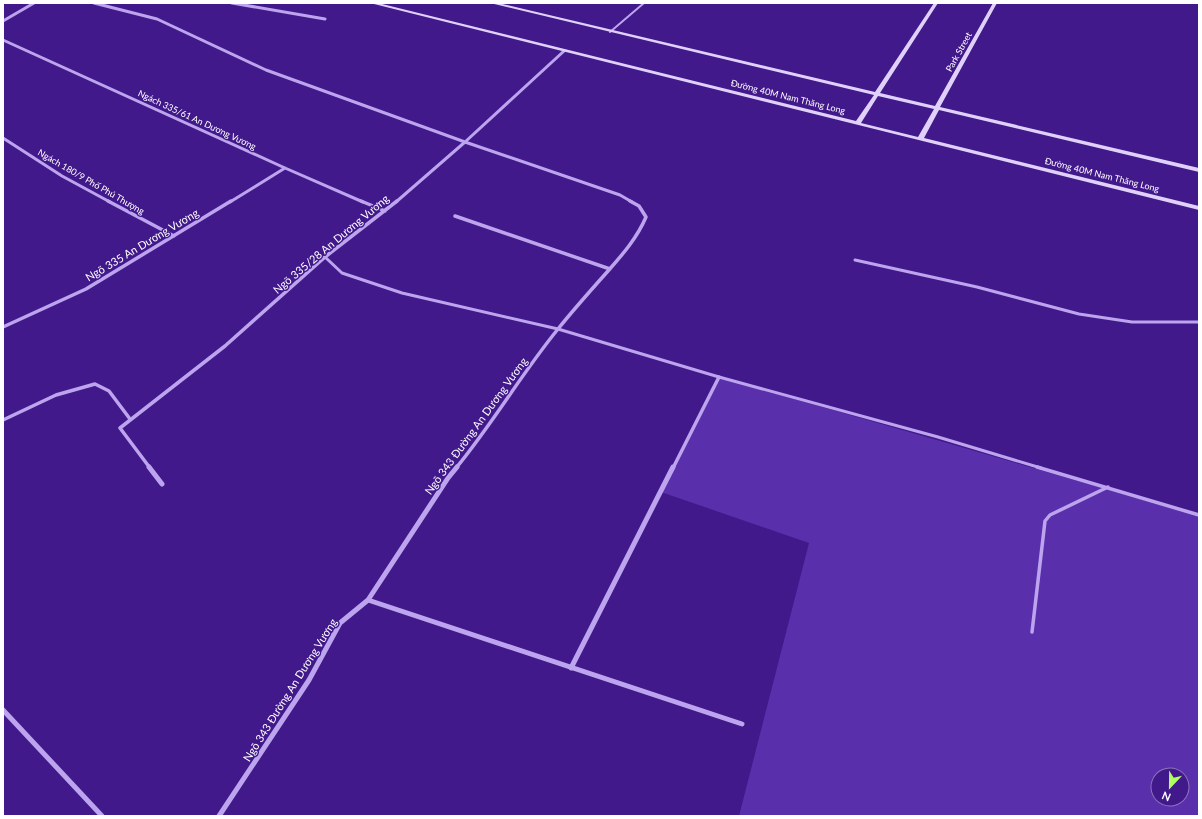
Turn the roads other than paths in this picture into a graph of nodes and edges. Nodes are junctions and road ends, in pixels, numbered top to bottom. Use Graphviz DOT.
graph roads {
  1 [pos="34,3"];
  2 [pos="94,3"];
  3 [pos="232,3"];
  4 [pos="372,3"];
  5 [pos="492,3"];
  6 [pos="644,3"];
  7 [pos="936,3"];
  8 [pos="995,3"];
  9 [pos="325,19"];
  10 [pos="3,21"];
  11 [pos="610,32"];
  12 [pos="3,40"];
  13 [pos="564,51"];
  14 [pos="877,94"];
  15 [pos="937,108"];
  16 [pos="858,123"];
  17 [pos="3,138"];
  18 [pos="920,139"];
  19 [pos="465,142"];
  20 [pos="285,168"];
  21 [pos="1199,170"];
  22 [pos="1199,208"];
  23 [pos="385,211"];
  24 [pos="455,216"];
  25 [pos="174,236"];
  26 [pos="325,257"];
  27 [pos="855,260"];
  28 [pos="610,269"];
  29 [pos="1199,322"];
  30 [pos="3,327"];
  31 [pos="558,329"];
  32 [pos="719,377"];
  33 [pos="130,419"];
  34 [pos="3,420"];
  35 [pos="162,484"];
  36 [pos="1108,487"];
  37 [pos="1199,515"];
  38 [pos="368,600"];
  39 [pos="1032,632"];
  40 [pos="571,668"];
  41 [pos="3,710"];
  42 [pos="742,724"];
  43 [pos="102,816"];
  44 [pos="219,816"];
  1 -- 10 [label="street"];
  2 -- 19 [label="street"];
  3 -- 9 [label="street"];
  4 -- 13 [label="street, Đường 40M Nam Thăng Long"];
  5 -- 11 [label="street"];
  6 -- 11 [label="lane"];
  7 -- 14 [label="street"];
  8 -- 15 [label="street, Park Street"];
  11 -- 14 [label="street"];
  12 -- 20 [label="street, Ngách 335/61 An Dương Vương"];
  13 -- 16 [label="street, Đường 40M Nam Thăng Long"];
  13 -- 19 [label="street, Ngõ 335/28 An Dương Vương"];
  14 -- 15 [label="street"];
  14 -- 16 [label="street"];
  15 -- 18 [label="street, Park Street"];
  15 -- 21 [label="street"];
  16 -- 18 [label="street, Đường 40M Nam Thăng Long"];
  17 -- 25 [label="street, Ngách 180/9 Phố Phú Thượng"];
  18 -- 22 [label="street, Đường 40M Nam Thăng Long"];
  19 -- 23 [label="street, Ngõ 335/28 An Dương Vương"];
  19 -- 28 [label="street, Ngõ 343 Đường An Dương Vương"];
  20 -- 23 [label="street, Ngách 335/61 An Dương Vương"];
  20 -- 25 [label="street, Ngõ 335 An Dương Vương"];
  23 -- 26 [label="street, Ngõ 335/28 An Dương Vương"];
  24 -- 28 [label="street"];
  25 -- 30 [label="street, Ngõ 335 An Dương Vương"];
  26 -- 31 [label="lane"];
  26 -- 33 [label="street, Ngõ 335/28 An Dương Vương"];
  27 -- 29 [label="lane"];
  28 -- 31 [label="street, Ngõ 343 Đường An Dương Vương"];
  31 -- 32 [label="lane"];
  31 -- 38 [label="street, Ngõ 343 Đường An Dương Vương"];
  32 -- 36 [label="lane"];
  32 -- 40 [label="street"];
  33 -- 34 [label="street"];
  33 -- 35 [label="street, Ngõ 335/28 An Dương Vương"];
  36 -- 37 [label="lane"];
  36 -- 39 [label="lane"];
  38 -- 40 [label="street"];
  38 -- 44 [label="street, Ngõ 343 Đường An Dương Vương"];
  40 -- 42 [label="street"];
  41 -- 43 [label="street"];
}
